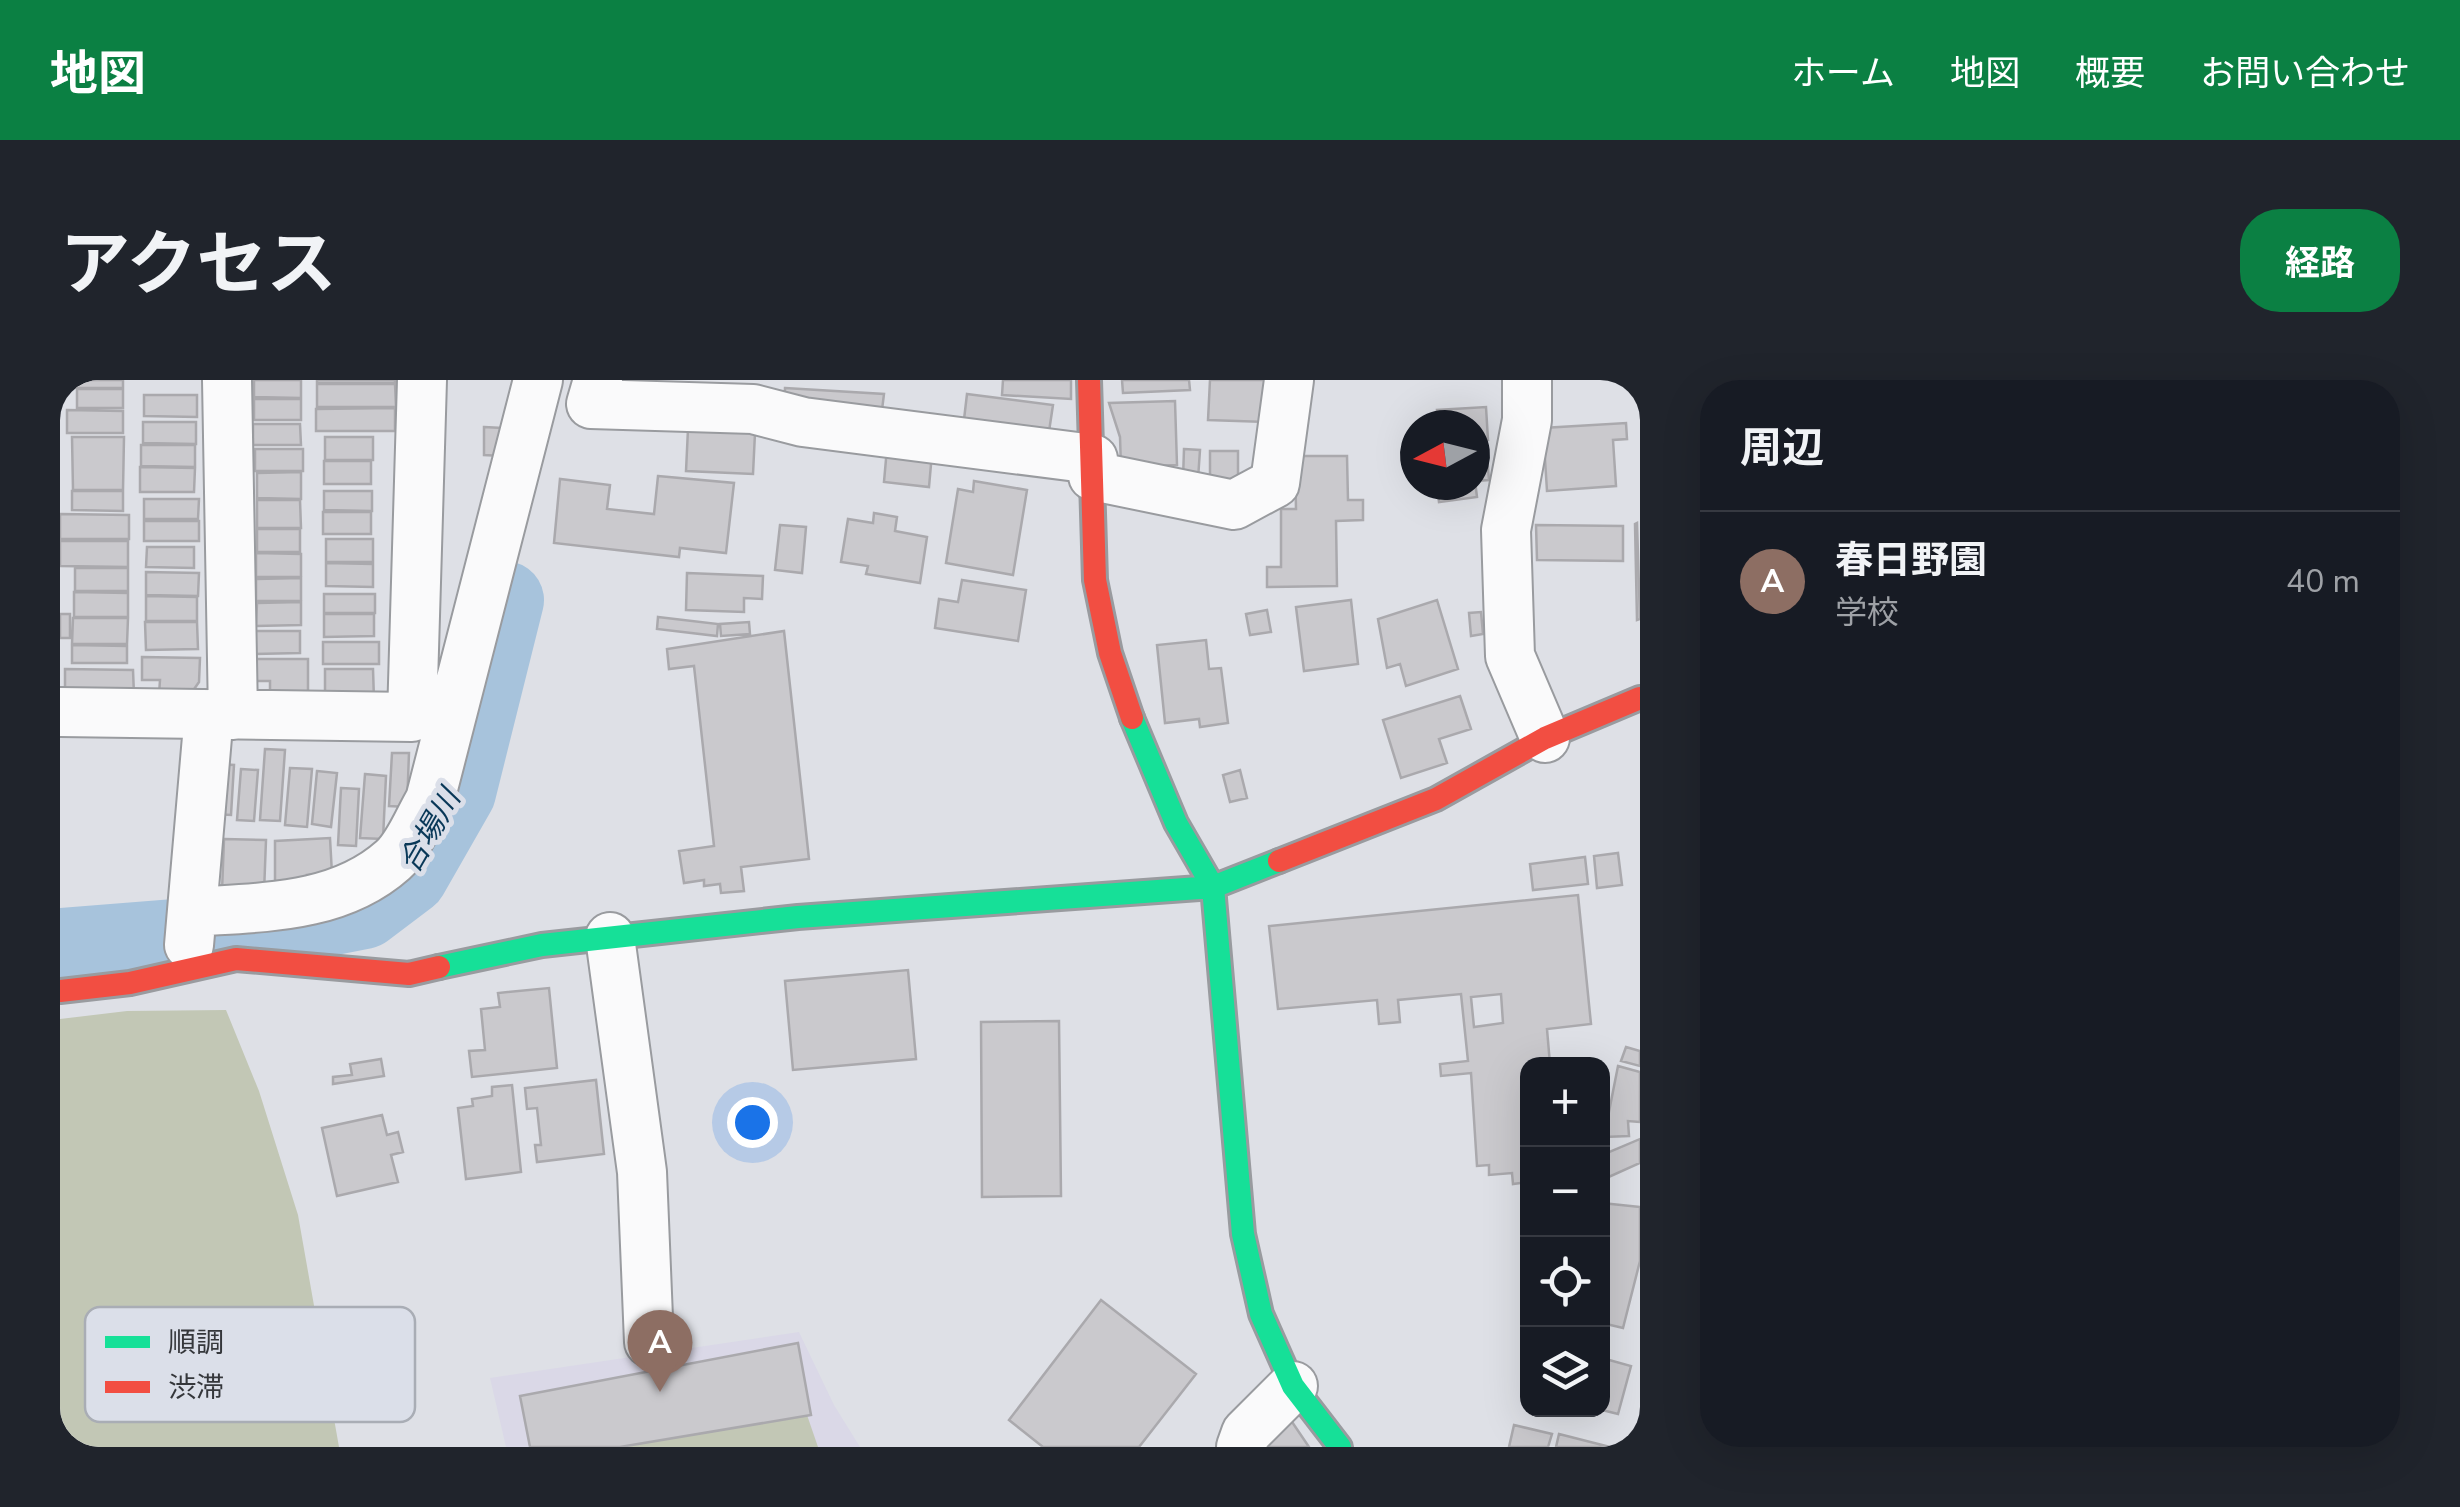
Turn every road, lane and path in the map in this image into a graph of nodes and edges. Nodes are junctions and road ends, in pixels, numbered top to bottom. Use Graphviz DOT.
graph roads {
  1 [pos="226,380"];
  2 [pos="422,380"];
  3 [pos="1089,380"];
  4 [pos="1288,380"];
  5 [pos="1527,380"];
  6 [pos="562,399"];
  7 [pos="1093,467"];
  8 [pos="1640,698"];
  9 [pos="60,712"];
  10 [pos="221,715"];
  11 [pos="1545,738"];
  12 [pos="1214,886"];
  13 [pos="610,937"];
  14 [pos="190,938"];
  15 [pos="60,991"];
  16 [pos="649,1342"];
  17 [pos="1293,1386"];
  18 [pos="1241,1447"];
  19 [pos="1340,1447"];
  1 -- 10 [label="street"];
  2 -- 10 [label="street"];
  3 -- 7 [label="street"];
  4 -- 7 [label="street"];
  5 -- 11 [label="street"];
  6 -- 7 [label="street"];
  6 -- 14 [label="street"];
  7 -- 12 [label="street"];
  8 -- 11 [label="street"];
  9 -- 10 [label="street"];
  10 -- 14 [label="street"];
  11 -- 12 [label="street"];
  12 -- 13 [label="street"];
  12 -- 17 [label="street"];
  13 -- 14 [label="street"];
  13 -- 16 [label="street"];
  14 -- 15 [label="street"];
  17 -- 18 [label="street"];
  17 -- 19 [label="street"];
}
